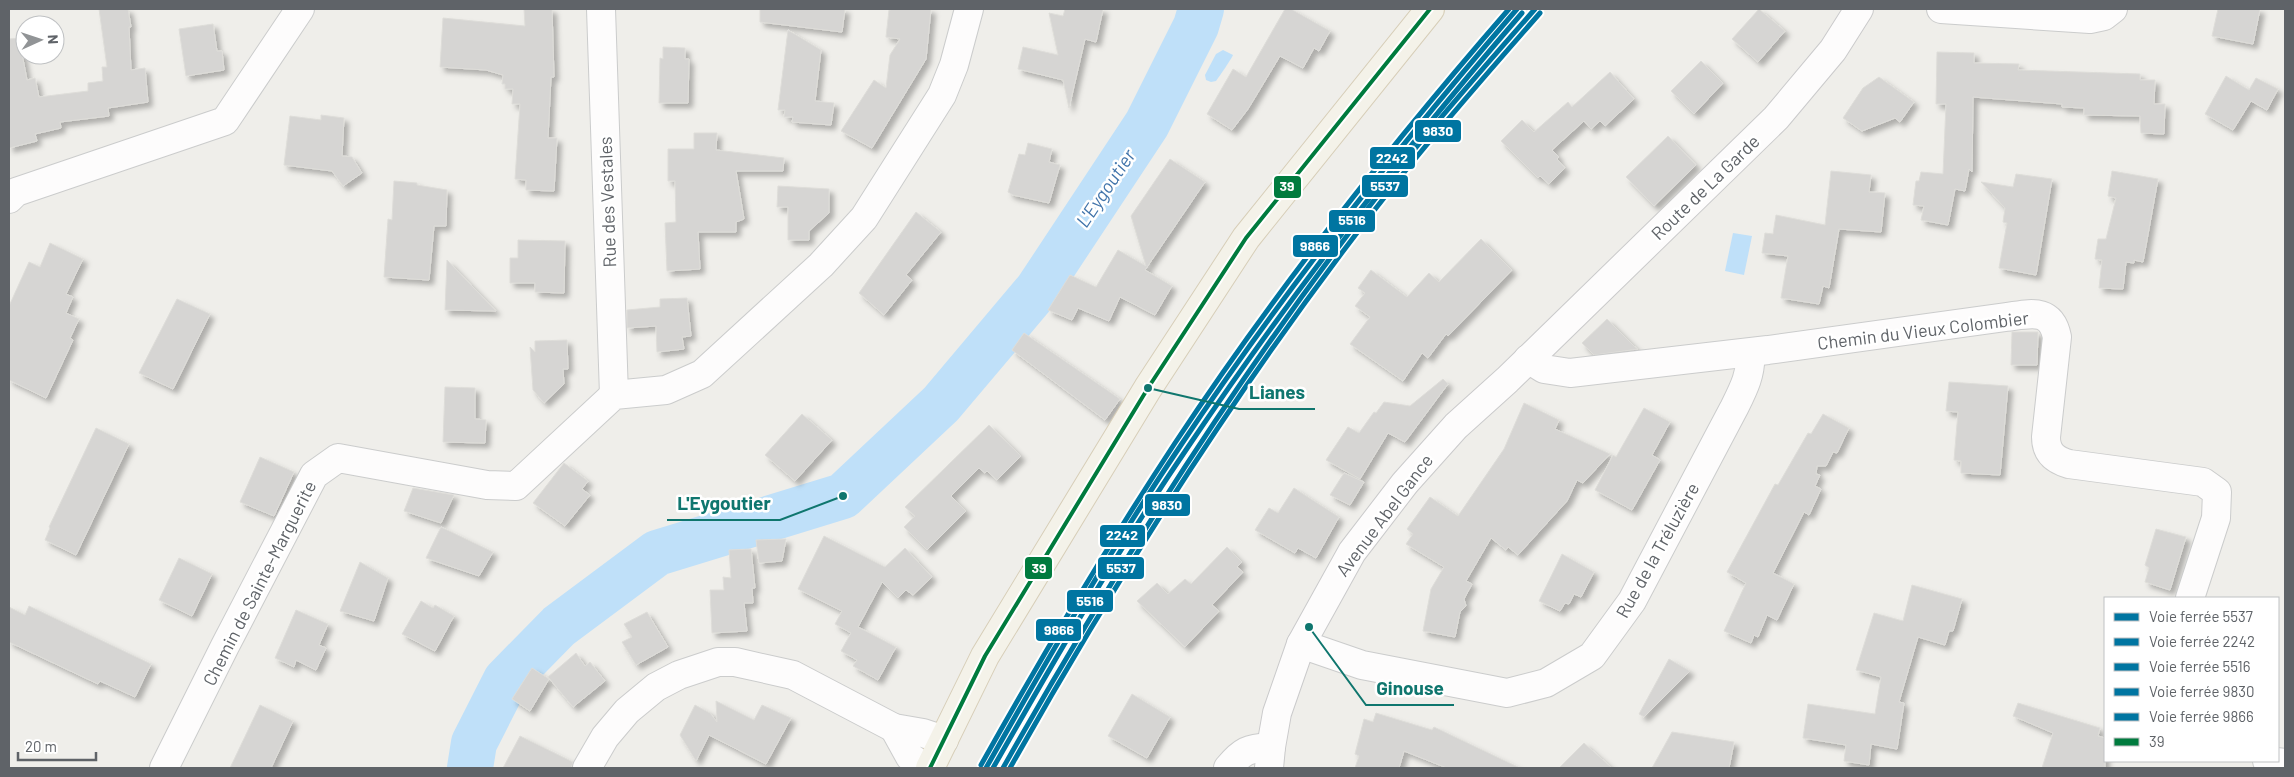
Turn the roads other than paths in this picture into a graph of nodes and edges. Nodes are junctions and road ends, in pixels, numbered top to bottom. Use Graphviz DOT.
graph roads {
  1 [pos="300,9"];
  2 [pos="601,9"];
  3 [pos="970,9"];
  4 [pos="1430,9"];
  5 [pos="1859,9"];
  6 [pos="1941,9"];
  7 [pos="2113,9"];
  8 [pos="9,199"];
  9 [pos="1750,353"];
  10 [pos="1531,355"];
  11 [pos="614,395"];
  12 [pos="2190,597"];
  13 [pos="1301,644"];
  14 [pos="894,728"];
  15 [pos="944,740"];
  16 [pos="1270,757"];
  17 [pos="164,768"];
  18 [pos="587,768"];
  19 [pos="928,768"];
  20 [pos="1228,768"];
  1 -- 8 [label="street"];
  2 -- 11 [label="street, Rue des Vestales"];
  3 -- 11 [label="street"];
  4 -- 15 [label="main road"];
  5 -- 10 [label="street, Route de La Garde"];
  6 -- 7 [label="street"];
  9 -- 10 [label="street, Chemin du Vieux Colombier"];
  9 -- 12 [label="street, Chemin du Vieux Colombier"];
  9 -- 13 [label="street, Rue de la Tréluzière"];
  10 -- 13 [label="street, Avenue Abel Gance"];
  11 -- 17 [label="street, Chemin de Sainte-Marguerite"];
  13 -- 16 [label="street, Avenue Abel Gance"];
  14 -- 15 [label="street"];
  14 -- 18 [label="street"];
  14 -- 19 [label="street"];
  15 -- 19 [label="main road"];
  16 -- 20 [label="street"];
}
